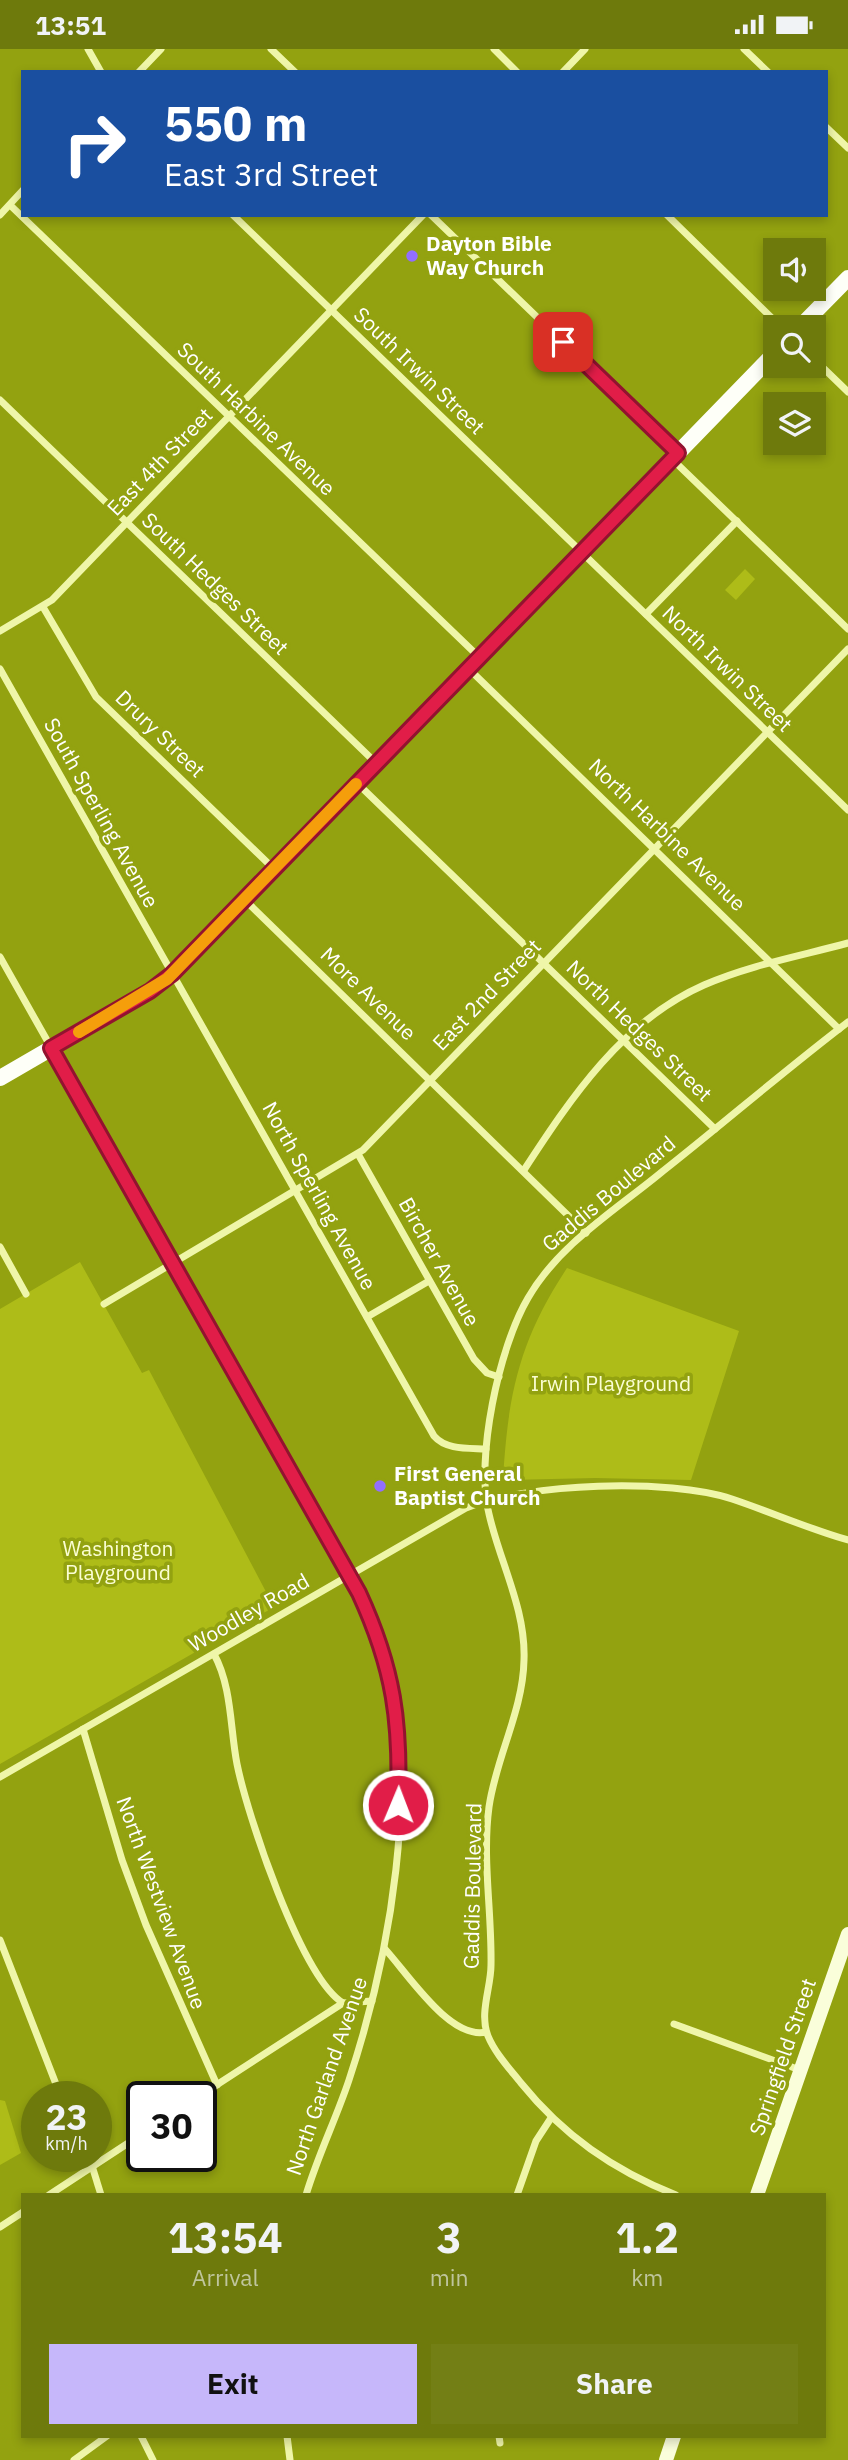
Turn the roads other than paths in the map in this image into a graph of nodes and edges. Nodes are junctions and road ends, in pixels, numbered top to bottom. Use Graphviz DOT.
graph roads {
  1 [pos="88,49"];
  2 [pos="161,49"];
  3 [pos="271,49"];
  4 [pos="494,49"];
  5 [pos="585,49"];
  6 [pos="744,49"];
  7 [pos="100,70"];
  8 [pos="141,70"];
  9 [pos="293,70"];
  10 [pos="515,70"];
  11 [pos="565,70"];
  12 [pos="766,70"];
  13 [pos="828,129"];
  14 [pos="848,148"];
  15 [pos="21,192"];
  16 [pos="10,205"];
  17 [pos="0,213"];
  18 [pos="21,216"];
  19 [pos="22,217"];
  20 [pos="235,217"];
  21 [pos="422,217"];
  22 [pos="433,217"];
  23 [pos="669,217"];
  24 [pos="848,278"];
  25 [pos="331,310"];
  26 [pos="769,315"];
  27 [pos="812,315"];
  28 [pos="763,365"];
  29 [pos="826,371"];
  30 [pos="848,392"];
  31 [pos="0,400"];
  32 [pos="229,416"];
  33 [pos="675,456"];
  34 [pos="737,521"];
  35 [pos="126,522"];
  36 [pos="582,552"];
  37 [pos="43,607"];
  38 [pos="646,614"];
  39 [pos="848,629"];
  40 [pos="0,631"];
  41 [pos="848,649"];
  42 [pos="474,663"];
  43 [pos="0,669"];
  44 [pos="768,733"];
  45 [pos="376,763"];
  46 [pos="357,784"];
  47 [pos="848,810"];
  48 [pos="655,848"];
  49 [pos="274,869"];
  50 [pos="244,900"];
  51 [pos="848,943"];
  52 [pos="0,957"];
  53 [pos="543,963"];
  54 [pos="774,963"];
  55 [pos="172,974"];
  56 [pos="848,1022"];
  57 [pos="839,1029"];
  58 [pos="624,1041"];
  59 [pos="51,1048"];
  60 [pos="0,1078"];
  61 [pos="431,1079"];
  62 [pos="715,1129"];
  63 [pos="358,1154"];
  64 [pos="524,1170"];
  65 [pos="296,1191"];
  66 [pos="586,1233"];
  67 [pos="0,1247"];
  68 [pos="173,1263"];
  69 [pos="429,1281"];
  70 [pos="26,1294"];
  71 [pos="104,1304"];
  72 [pos="367,1317"];
  73 [pos="499,1377"];
  74 [pos="486,1449"];
  75 [pos="486,1500"];
  76 [pos="848,1540"];
  77 [pos="349,1576"];
  78 [pos="214,1654"];
  79 [pos="83,1729"];
  80 [pos="0,1777"];
  81 [pos="848,1934"];
  82 [pos="0,1940"];
  83 [pos="385,1949"];
  84 [pos="372,2001"];
  85 [pos="343,2003"];
  86 [pos="674,2024"];
  87 [pos="486,2032"];
  88 [pos="800,2070"];
  89 [pos="55,2081"];
  90 [pos="215,2081"];
  91 [pos="217,2085"];
  92 [pos="551,2118"];
  93 [pos="84,2172"];
  94 [pos="95,2172"];
  95 [pos="52,2193"];
  96 [pos="100,2193"];
  97 [pos="305,2193"];
  98 [pos="518,2193"];
  99 [pos="671,2193"];
  100 [pos="758,2193"];
  101 [pos="21,2213"];
  102 [pos="0,2227"];
  103 [pos="104,2438"];
  104 [pos="142,2438"];
  105 [pos="287,2438"];
  106 [pos="673,2438"];
  107 [pos="74,2460"];
  108 [pos="153,2460"];
  109 [pos="290,2460"];
  110 [pos="666,2460"];
  1 -- 7 [label="street"];
  2 -- 8 [label="street"];
  3 -- 9 [label="street"];
  4 -- 10 [label="street"];
  5 -- 11 [label="street"];
  6 -- 12 [label="street"];
  13 -- 14 [label="street"];
  15 -- 16 [label="street"];
  16 -- 17 [label="street"];
  16 -- 18 [label="street, South Harbine Avenue"];
  19 -- 32 [label="street, South Harbine Avenue"];
  20 -- 25 [label="street, South Irwin Street"];
  21 -- 25 [label="street, East 4th Street"];
  22 -- 33 [label="street"];
  23 -- 26 [label="street"];
  24 -- 27 [label="main road"];
  25 -- 32 [label="street, East 4th Street"];
  25 -- 36 [label="street, South Irwin Street"];
  28 -- 33 [label="main road"];
  29 -- 30 [label="street"];
  31 -- 35 [label="street, South Hedges Street"];
  32 -- 35 [label="street, East 4th Street"];
  32 -- 42 [label="street, South Harbine Avenue"];
  33 -- 34 [label="street"];
  33 -- 36 [label="main road"];
  34 -- 38 [label="street"];
  34 -- 39 [label="street"];
  35 -- 37 [label="street, East 4th Street"];
  35 -- 45 [label="street, South Hedges Street"];
  36 -- 38 [label="street, North Irwin Street"];
  36 -- 42 [label="main road"];
  37 -- 40 [label="street, East 4th Street"];
  37 -- 49 [label="street, Drury Street"];
  38 -- 44 [label="street, North Irwin Street"];
  41 -- 44 [label="street, East 2nd Street"];
  42 -- 45 [label="main road"];
  42 -- 48 [label="street, North Harbine Avenue"];
  43 -- 55 [label="street, South Sperling Avenue"];
  44 -- 47 [label="street, North Irwin Street"];
  44 -- 48 [label="street, East 2nd Street"];
  45 -- 46 [label="main road"];
  46 -- 49 [label="main road"];
  46 -- 53 [label="street, North Hedges Street"];
  48 -- 53 [label="street, East 2nd Street"];
  48 -- 54 [label="street, North Harbine Avenue"];
  49 -- 50 [label="main road"];
  50 -- 55 [label="main road"];
  50 -- 61 [label="street, More Avenue"];
  51 -- 54 [label="street"];
  52 -- 59 [label="street, North Garland Avenue"];
  53 -- 58 [label="street, North Hedges Street"];
  53 -- 61 [label="street, East 2nd Street"];
  54 -- 57 [label="street, North Harbine Avenue"];
  54 -- 58 [label="street"];
  55 -- 59 [label="main road"];
  55 -- 65 [label="street, North Sperling Avenue"];
  56 -- 57 [label="street, Gaddis Boulevard"];
  57 -- 62 [label="street, Gaddis Boulevard"];
  58 -- 62 [label="street, North Hedges Street"];
  58 -- 64 [label="street"];
  59 -- 60 [label="main road"];
  59 -- 68 [label="street, North Garland Avenue"];
  61 -- 63 [label="street, East 2nd Street"];
  61 -- 64 [label="street, More Avenue"];
  62 -- 66 [label="street, Gaddis Boulevard"];
  63 -- 65 [label="street, East 2nd Street"];
  63 -- 69 [label="street, Bircher Avenue"];
  64 -- 66 [label="street, More Avenue"];
  65 -- 68 [label="street, East 2nd Street"];
  65 -- 72 [label="street, North Sperling Avenue"];
  66 -- 73 [label="street, Gaddis Boulevard"];
  67 -- 70 [label="street"];
  68 -- 71 [label="street, East 2nd Street"];
  68 -- 77 [label="street, North Garland Avenue"];
  69 -- 72 [label="street"];
  69 -- 73 [label="street, Bircher Avenue"];
  72 -- 74 [label="street, North Sperling Avenue"];
  73 -- 74 [label="street, Gaddis Boulevard"];
  74 -- 75 [label="street, Gaddis Boulevard"];
  75 -- 76 [label="street, Woodley Road"];
  75 -- 77 [label="street, Woodley Road"];
  75 -- 87 [label="street, Gaddis Boulevard"];
  77 -- 78 [label="street, Woodley Road"];
  77 -- 83 [label="street, North Garland Avenue"];
  78 -- 79 [label="street, Woodley Road"];
  78 -- 85 [label="street"];
  79 -- 80 [label="street, Woodley Road"];
  79 -- 90 [label="street, North Westview Avenue"];
  81 -- 88 [label="main road, Springfield Street"];
  82 -- 89 [label="street"];
  83 -- 84 [label="street, North Garland Avenue"];
  83 -- 87 [label="street"];
  84 -- 85 [label="street"];
  84 -- 97 [label="street, North Garland Avenue"];
  85 -- 91 [label="street"];
  86 -- 88 [label="street"];
  87 -- 92 [label="street"];
  88 -- 100 [label="main road, Springfield Street"];
  92 -- 98 [label="street"];
  92 -- 99 [label="street"];
  93 -- 95 [label="street"];
  94 -- 96 [label="street"];
  101 -- 102 [label="street"];
  103 -- 107 [label="street"];
  104 -- 108 [label="street"];
  105 -- 109 [label="street"];
  106 -- 110 [label="main road"];
}
